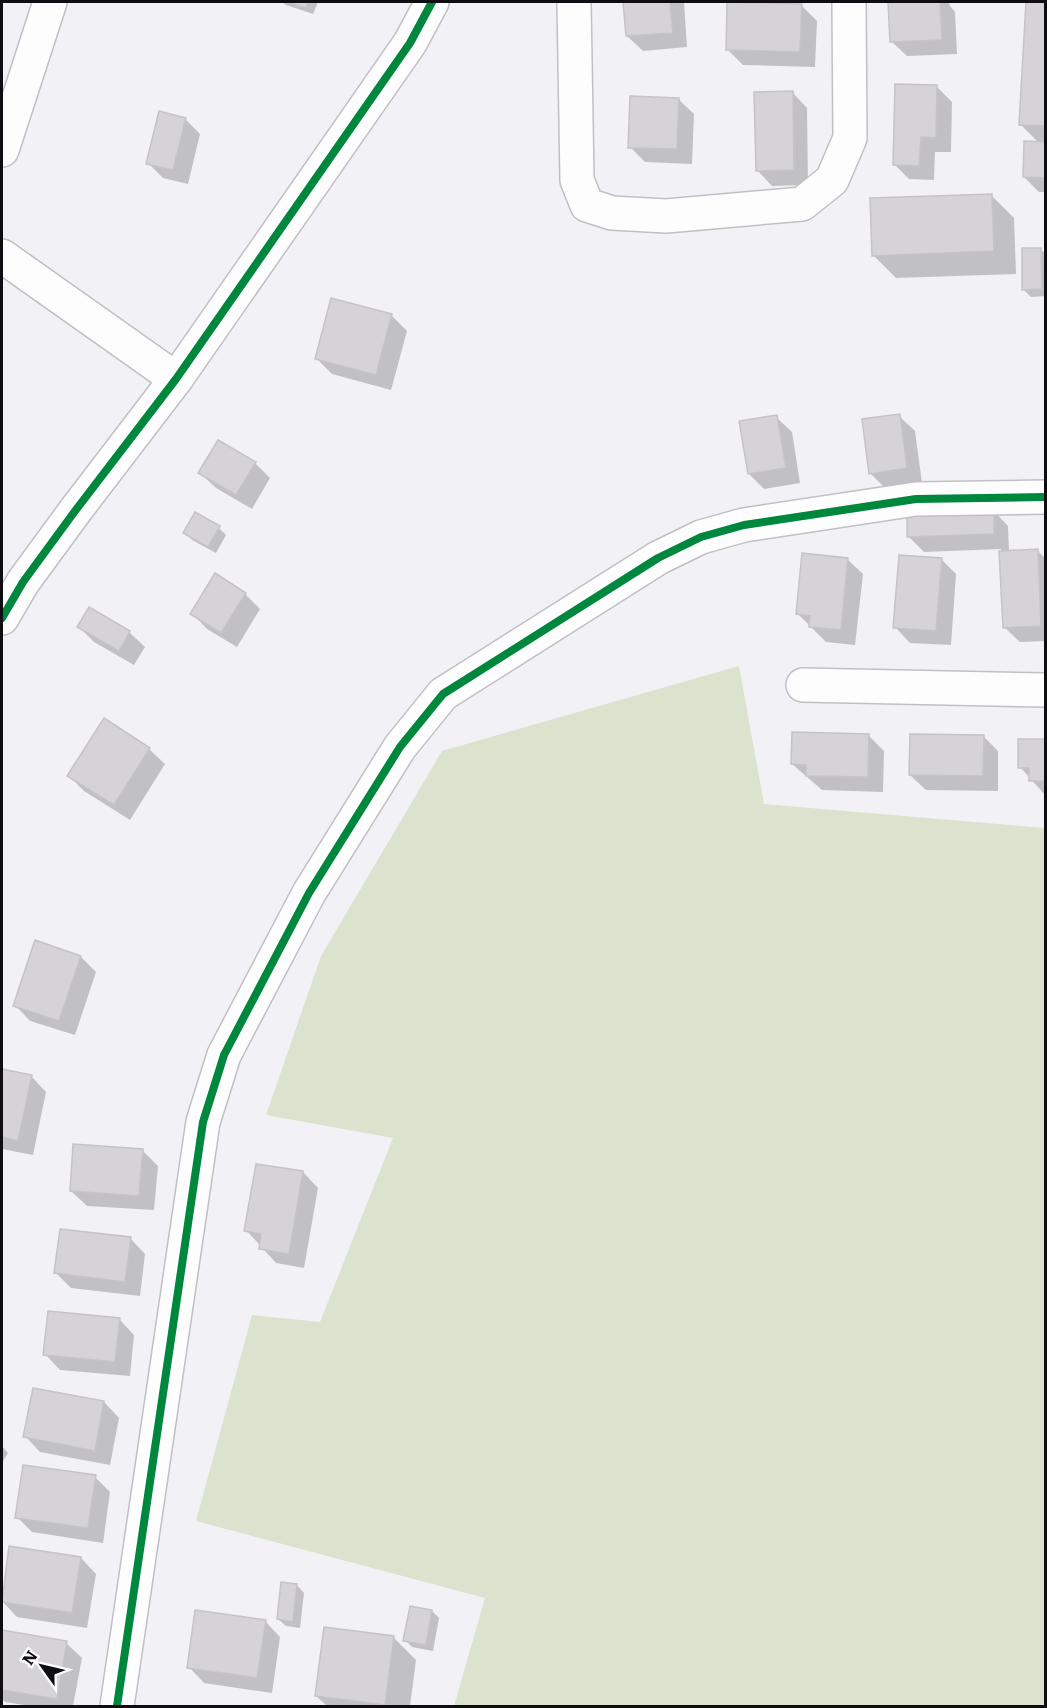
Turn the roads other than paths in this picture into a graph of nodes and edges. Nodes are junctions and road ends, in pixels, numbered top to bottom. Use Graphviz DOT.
graph roads {
  1 [pos="50,2"];
  2 [pos="432,2"];
  3 [pos="574,2"];
  4 [pos="849,2"];
  5 [pos="2,150"];
  6 [pos="2,256"];
  7 [pos="176,379"];
  8 [pos="1046,497"];
  9 [pos="2,618"];
  10 [pos="802,685"];
  11 [pos="1046,690"];
  12 [pos="117,1707"];
  1 -- 5 [label="street"];
  2 -- 7 [label="street"];
  3 -- 4 [label="street"];
  6 -- 7 [label="street"];
  7 -- 9 [label="street"];
  8 -- 12 [label="street"];
  10 -- 11 [label="street"];
}
